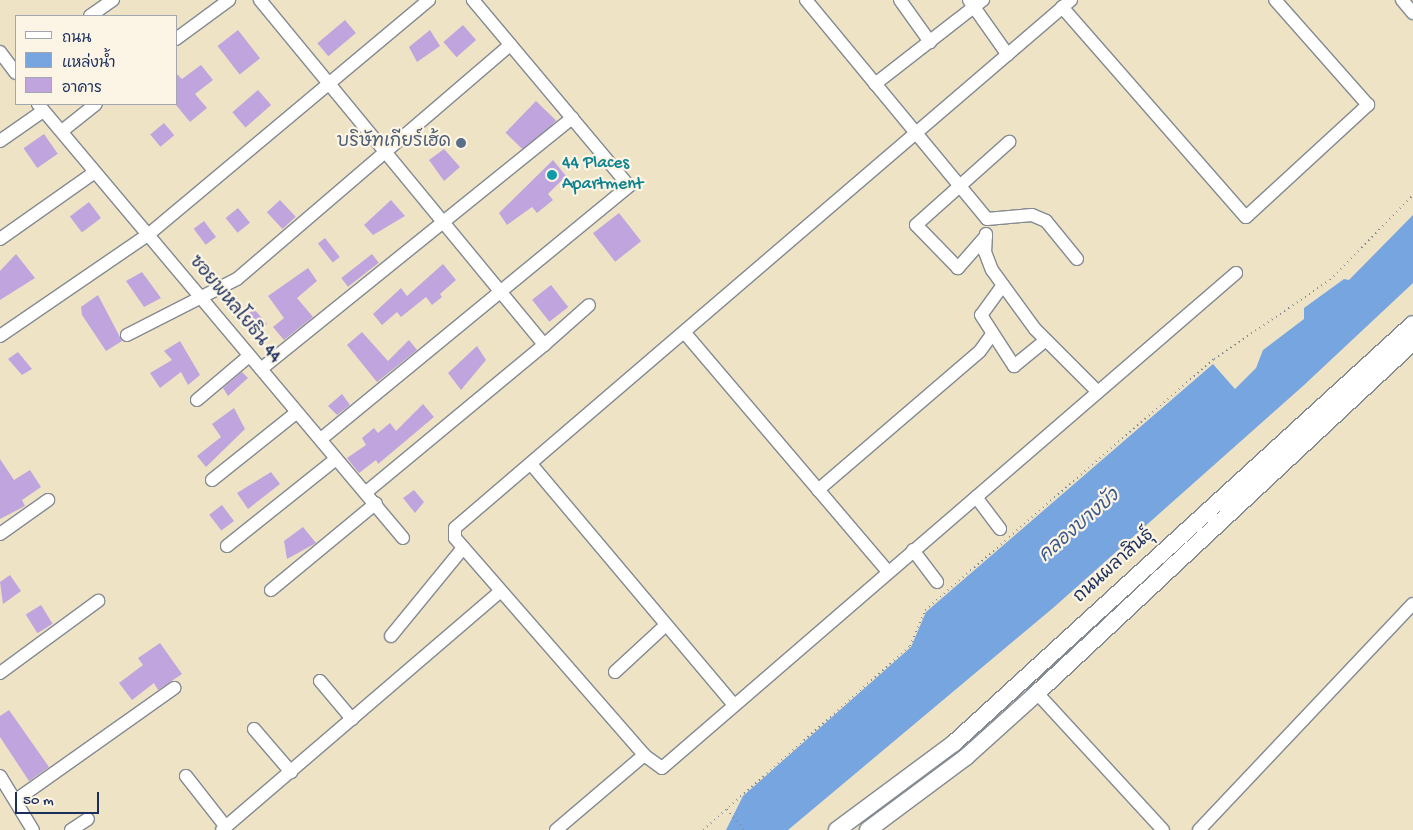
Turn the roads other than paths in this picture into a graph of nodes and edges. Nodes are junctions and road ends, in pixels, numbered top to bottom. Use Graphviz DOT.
graph roads {
  1 [pos="113,0"];
  2 [pos="229,0"];
  3 [pos="260,0"];
  4 [pos="430,0"];
  5 [pos="473,0"];
  6 [pos="806,0"];
  7 [pos="1275,0"];
  8 [pos="1402,0"];
  9 [pos="906,2"];
  10 [pos="975,2"];
  11 [pos="1066,4"];
  12 [pos="1413,13"];
  13 [pos="91,15"];
  14 [pos="178,38"];
  15 [pos="930,42"];
  16 [pos="510,44"];
  17 [pos="0,52"];
  18 [pos="1008,55"];
  19 [pos="15,71"];
  20 [pos="330,84"];
  21 [pos="875,84"];
  22 [pos="95,105"];
  23 [pos="40,107"];
  24 [pos="572,118"];
  25 [pos="62,131"];
  26 [pos="916,135"];
  27 [pos="0,141"];
  28 [pos="1009,142"];
  29 [pos="385,153"];
  30 [pos="94,172"];
  31 [pos="959,185"];
  32 [pos="987,219"];
  33 [pos="440,222"];
  34 [pos="149,234"];
  35 [pos="986,236"];
  36 [pos="0,239"];
  37 [pos="1077,259"];
  38 [pos="1236,273"];
  39 [pos="1003,285"];
  40 [pos="498,293"];
  41 [pos="201,298"];
  42 [pos="589,305"];
  43 [pos="1413,324"];
  44 [pos="684,332"];
  45 [pos="127,335"];
  46 [pos="0,336"];
  47 [pos="991,336"];
  48 [pos="1046,340"];
  49 [pos="1413,342"];
  50 [pos="544,345"];
  51 [pos="249,356"];
  52 [pos="261,369"];
  53 [pos="1098,392"];
  54 [pos="197,400"];
  55 [pos="296,412"];
  56 [pos="321,439"];
  57 [pos="336,459"];
  58 [pos="531,464"];
  59 [pos="212,480"];
  60 [pos="818,490"];
  61 [pos="366,492"];
  62 [pos="976,497"];
  63 [pos="48,500"];
  64 [pos="376,504"];
  65 [pos="1000,530"];
  66 [pos="0,534"];
  67 [pos="403,538"];
  68 [pos="227,546"];
  69 [pos="463,548"];
  70 [pos="913,550"];
  71 [pos="888,572"];
  72 [pos="937,582"];
  73 [pos="271,590"];
  74 [pos="499,593"];
  75 [pos="98,601"];
  76 [pos="1413,604"];
  77 [pos="666,625"];
  78 [pos="391,636"];
  79 [pos="615,672"];
  80 [pos="0,673"];
  81 [pos="1022,678"];
  82 [pos="320,681"];
  83 [pos="174,688"];
  84 [pos="1037,693"];
  85 [pos="734,706"];
  86 [pos="352,719"];
  87 [pos="254,729"];
  88 [pos="644,755"];
  89 [pos="291,772"];
  90 [pos="0,776"];
  91 [pos="186,776"];
  92 [pos="16,800"];
  93 [pos="88,819"];
  94 [pos="224,828"];
  95 [pos="33,830"];
  96 [pos="71,830"];
  97 [pos="556,830"];
  98 [pos="837,830"];
  99 [pos="868,830"];
  100 [pos="1163,830"];
  101 [pos="1198,830"];
  1 -- 13 [label="street"];
  2 -- 14 [label="street"];
  3 -- 20 [label="street"];
  4 -- 20 [label="street"];
  5 -- 16 [label="street"];
  6 -- 21 [label="street"];
  7 -- 11 [label="street"];
  8 -- 12 [label="street"];
  9 -- 15 [label="street"];
  10 -- 15 [label="street"];
  10 -- 18 [label="street"];
  11 -- 18 [label="street"];
  15 -- 21 [label="street"];
  16 -- 24 [label="street"];
  16 -- 29 [label="street"];
  17 -- 19 [label="street"];
  18 -- 26 [label="street"];
  20 -- 29 [label="street"];
  20 -- 34 [label="street"];
  21 -- 26 [label="street"];
  22 -- 25 [label="street"];
  23 -- 25 [label="street, ซอยพหลโยธิน 44"];
  23 -- 27 [label="street"];
  24 -- 33 [label="street"];
  24 -- 40 [label="street"];
  25 -- 30 [label="street, ซอยพหลโยธิน 44"];
  26 -- 31 [label="street"];
  26 -- 44 [label="street"];
  28 -- 31 [label="street"];
  29 -- 33 [label="street"];
  29 -- 41 [label="street"];
  30 -- 34 [label="street, ซอยพหลโยธิน 44"];
  30 -- 36 [label="street"];
  31 -- 32 [label="street"];
  31 -- 35 [label="street"];
  32 -- 35 [label="street"];
  32 -- 37 [label="street"];
  33 -- 40 [label="street"];
  33 -- 52 [label="street"];
  34 -- 41 [label="street, ซอยพหลโยธิน 44"];
  34 -- 46 [label="street"];
  35 -- 39 [label="street"];
  38 -- 53 [label="street"];
  39 -- 47 [label="street"];
  39 -- 48 [label="street"];
  40 -- 50 [label="street"];
  40 -- 56 [label="street"];
  41 -- 45 [label="street"];
  41 -- 51 [label="street, ซอยพหลโยธิน 44"];
  42 -- 50 [label="street"];
  43 -- 81 [label="main road, ถนนผลาสินธุ์"];
  44 -- 58 [label="street"];
  44 -- 60 [label="street"];
  47 -- 48 [label="street"];
  47 -- 60 [label="street"];
  48 -- 53 [label="street"];
  49 -- 84 [label="main road"];
  50 -- 61 [label="street"];
  51 -- 52 [label="street, ซอยพหลโยธิน 44"];
  51 -- 54 [label="street"];
  52 -- 55 [label="street, ซอยพหลโยธิน 44"];
  53 -- 62 [label="street"];
  55 -- 56 [label="street, ซอยพหลโยธิน 44"];
  55 -- 59 [label="street"];
  56 -- 57 [label="street, ซอยพหลโยธิน 44"];
  57 -- 61 [label="street, ซอยพหลโยธิน 44"];
  57 -- 68 [label="street"];
  58 -- 69 [label="street"];
  58 -- 77 [label="street"];
  60 -- 71 [label="street"];
  61 -- 64 [label="street, ซอยพหลโยธิน 44"];
  62 -- 65 [label="street"];
  62 -- 70 [label="street"];
  63 -- 66 [label="street"];
  64 -- 67 [label="street, ซอยพหลโยธิน 44"];
  64 -- 73 [label="street"];
  69 -- 74 [label="street"];
  69 -- 78 [label="street"];
  70 -- 71 [label="street"];
  70 -- 72 [label="street"];
  71 -- 85 [label="street"];
  74 -- 86 [label="street"];
  74 -- 88 [label="street"];
  75 -- 80 [label="street"];
  76 -- 101 [label="street"];
  77 -- 79 [label="street"];
  77 -- 85 [label="street"];
  81 -- 84 [label="main road"];
  81 -- 98 [label="main road, ถนนผลาสินธุ์"];
  82 -- 86 [label="street"];
  83 -- 92 [label="street"];
  84 -- 99 [label="main road"];
  84 -- 100 [label="street"];
  85 -- 88 [label="street"];
  86 -- 89 [label="street"];
  87 -- 89 [label="street"];
  88 -- 97 [label="street"];
  89 -- 94 [label="street"];
  90 -- 92 [label="street"];
  91 -- 94 [label="street"];
  92 -- 95 [label="street"];
  93 -- 96 [label="street"];
}
